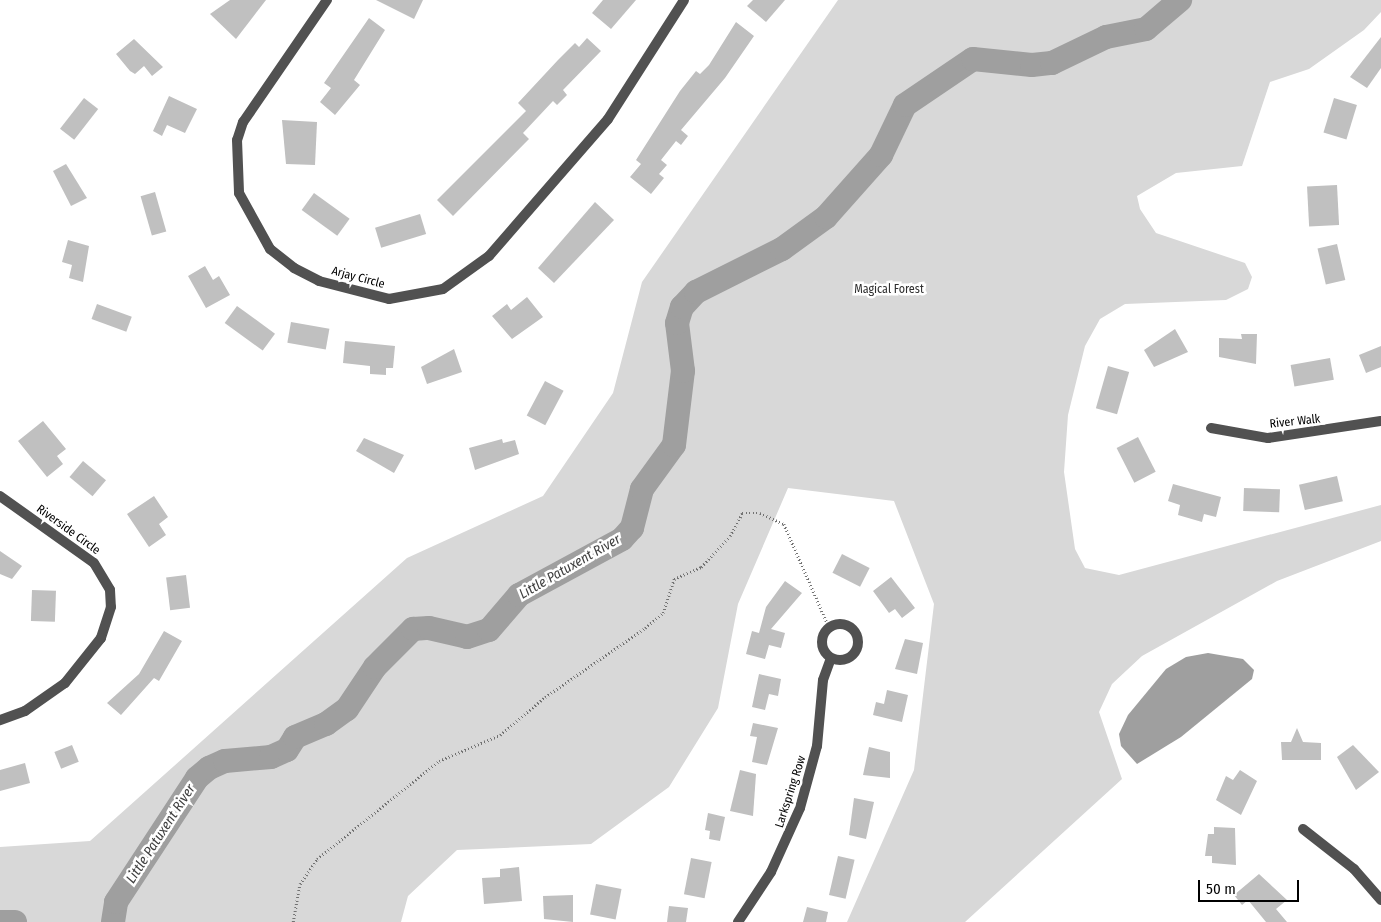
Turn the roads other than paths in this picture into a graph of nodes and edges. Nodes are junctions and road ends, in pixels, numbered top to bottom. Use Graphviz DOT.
graph roads {
  1 [pos="327,0"];
  2 [pos="684,0"];
  3 [pos="1381,421"];
  4 [pos="1211,428"];
  5 [pos="0,496"];
  6 [pos="832,658"];
  7 [pos="0,720"];
  8 [pos="1303,829"];
  9 [pos="1381,900"];
  10 [pos="738,922"];
  1 -- 2 [label="street, Arjay Circle"];
  3 -- 4 [label="street, River Walk"];
  5 -- 7 [label="street, Riverside Circle"];
  6 -- 6 [label="street"];
  6 -- 10 [label="street, Larkspring Row"];
  8 -- 9 [label="street"];
}
